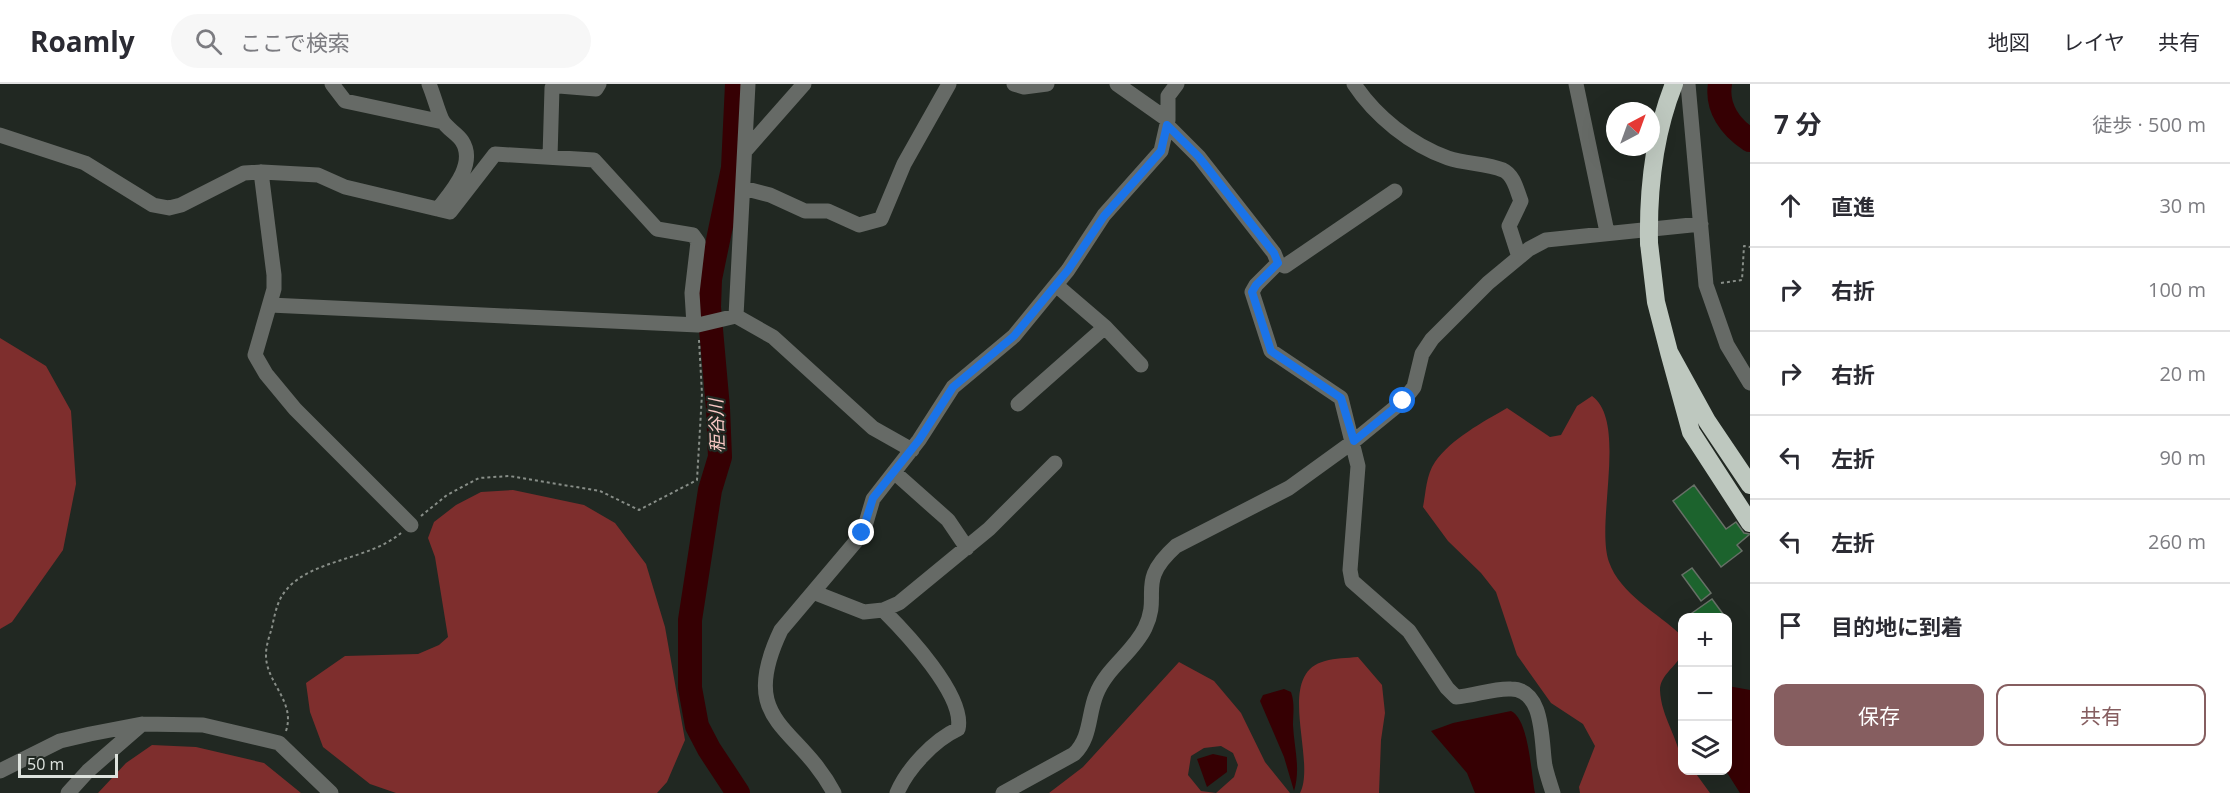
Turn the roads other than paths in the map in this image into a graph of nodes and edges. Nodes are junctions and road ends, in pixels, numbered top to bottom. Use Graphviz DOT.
graph roads {
  1 [pos="332,84"];
  2 [pos="429,84"];
  3 [pos="599,84"];
  4 [pos="748,84"];
  5 [pos="804,84"];
  6 [pos="949,84"];
  7 [pos="1014,84"];
  8 [pos="1047,84"];
  9 [pos="1117,84"];
  10 [pos="1177,84"];
  11 [pos="1354,84"];
  12 [pos="1576,84"];
  13 [pos="1674,84"];
  14 [pos="1688,84"];
  15 [pos="443,122"];
  16 [pos="1167,122"];
  17 [pos="0,135"];
  18 [pos="745,151"];
  19 [pos="550,157"];
  20 [pos="261,172"];
  21 [pos="743,188"];
  22 [pos="1395,191"];
  23 [pos="438,209"];
  24 [pos="1701,224"];
  25 [pos="1607,232"];
  26 [pos="1520,257"];
  27 [pos="1278,263"];
  28 [pos="1056,285"];
  29 [pos="270,305"];
  30 [pos="736,315"];
  31 [pos="696,325"];
  32 [pos="1105,327"];
  33 [pos="1669,352"];
  34 [pos="1141,365"];
  35 [pos="1750,383"];
  36 [pos="1018,404"];
  37 [pos="1354,441"];
  38 [pos="912,450"];
  39 [pos="1055,463"];
  40 [pos="894,472"];
  41 [pos="1750,485"];
  42 [pos="1750,523"];
  43 [pos="411,525"];
  44 [pos="967,548"];
  45 [pos="813,592"];
  46 [pos="883,610"];
  47 [pos="142,724"];
  48 [pos="0,771"];
  49 [pos="68,793"];
  50 [pos="332,793"];
  51 [pos="834,793"];
  52 [pos="897,793"];
  53 [pos="1003,793"];
  54 [pos="1553,793"];
  1 -- 15 [label="street"];
  2 -- 15 [label="street"];
  3 -- 19 [label="street"];
  4 -- 18 [label="street"];
  5 -- 18 [label="street"];
  6 -- 21 [label="street"];
  7 -- 8 [label="street"];
  9 -- 16 [label="street"];
  10 -- 16 [label="street"];
  11 -- 26 [label="street"];
  12 -- 25 [label="street"];
  13 -- 33 [label="highway, bridge"];
  14 -- 24 [label="street"];
  15 -- 23 [label="street"];
  16 -- 27 [label="street"];
  16 -- 28 [label="street"];
  17 -- 20 [label="street"];
  18 -- 21 [label="street"];
  19 -- 23 [label="street"];
  19 -- 31 [label="street"];
  20 -- 23 [label="street"];
  20 -- 29 [label="street"];
  21 -- 30 [label="street"];
  22 -- 27 [label="street"];
  24 -- 25 [label="street"];
  24 -- 35 [label="street"];
  25 -- 26 [label="street"];
  26 -- 37 [label="street"];
  27 -- 37 [label="street"];
  28 -- 32 [label="street"];
  28 -- 38 [label="street"];
  29 -- 31 [label="street"];
  29 -- 43 [label="street"];
  30 -- 31 [label="street"];
  30 -- 38 [label="street"];
  32 -- 34 [label="street"];
  32 -- 36 [label="street"];
  33 -- 41 [label="highway"];
  33 -- 42 [label="highway"];
  37 -- 53 [label="street"];
  37 -- 54 [label="street"];
  38 -- 40 [label="street"];
  39 -- 44 [label="street"];
  40 -- 44 [label="street"];
  40 -- 45 [label="street"];
  44 -- 46 [label="street"];
  45 -- 46 [label="street"];
  45 -- 51 [label="street"];
  46 -- 52 [label="street"];
  47 -- 48 [label="street"];
  47 -- 49 [label="street"];
  47 -- 50 [label="street"];
}
